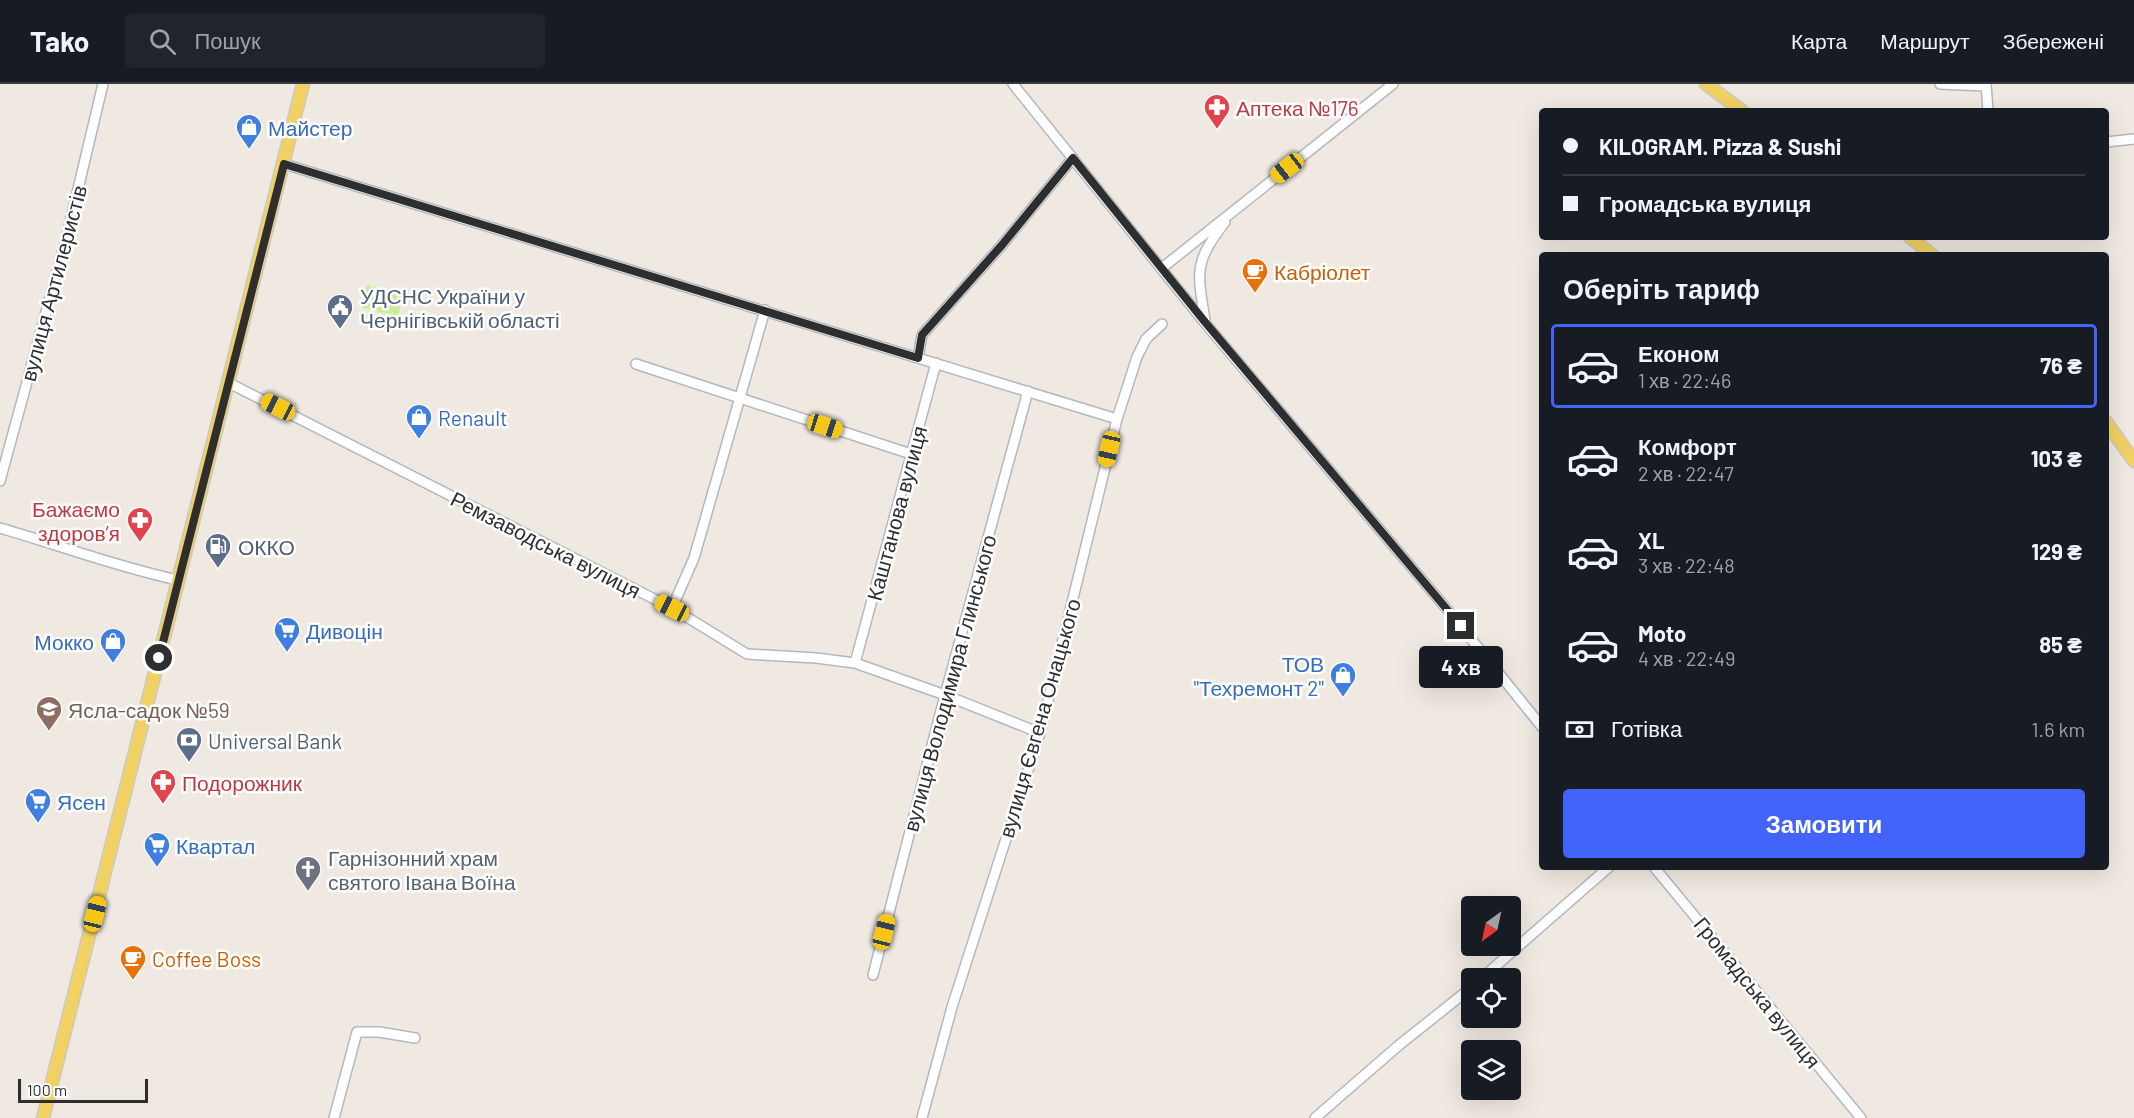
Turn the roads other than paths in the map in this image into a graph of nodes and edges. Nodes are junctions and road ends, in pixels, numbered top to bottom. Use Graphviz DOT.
graph roads {
  1 [pos="103,84"];
  2 [pos="303,84"];
  3 [pos="1013,84"];
  4 [pos="1393,84"];
  5 [pos="1706,84"];
  6 [pos="1940,84"];
  7 [pos="1986,85"];
  8 [pos="1738,108"];
  9 [pos="1988,108"];
  10 [pos="2134,139"];
  11 [pos="2109,142"];
  12 [pos="1073,158"];
  13 [pos="284,164"];
  14 [pos="1234,211"];
  15 [pos="1914,240"];
  16 [pos="1928,252"];
  17 [pos="1162,268"];
  18 [pos="765,310"];
  19 [pos="1205,322"];
  20 [pos="1162,324"];
  21 [pos="918,358"];
  22 [pos="936,363"];
  23 [pos="636,364"];
  24 [pos="229,383"];
  25 [pos="1028,391"];
  26 [pos="739,398"];
  27 [pos="1117,419"];
  28 [pos="2109,429"];
  29 [pos="911,454"];
  30 [pos="2134,461"];
  31 [pos="0,481"];
  32 [pos="0,528"];
  33 [pos="178,580"];
  34 [pos="672,608"];
  35 [pos="855,663"];
  36 [pos="945,694"];
  37 [pos="1539,723"];
  38 [pos="1040,733"];
  39 [pos="1607,870"];
  40 [pos="1656,870"];
  41 [pos="1494,968"];
  42 [pos="873,975"];
  43 [pos="1461,996"];
  44 [pos="415,1038"];
  45 [pos="43,1118"];
  46 [pos="334,1118"];
  47 [pos="922,1118"];
  48 [pos="1315,1118"];
  49 [pos="1861,1118"];
  1 -- 31 [label="street, вулиця Артилеристів"];
  2 -- 13 [label="main road"];
  3 -- 12 [label="street"];
  4 -- 14 [label="street"];
  5 -- 8 [label="main road"];
  6 -- 7 [label="street"];
  7 -- 9 [label="street"];
  10 -- 11 [label="street"];
  12 -- 17 [label="street"];
  12 -- 21 [label="street"];
  13 -- 18 [label="street"];
  13 -- 24 [label="main road"];
  14 -- 17 [label="street"];
  14 -- 19 [label="street"];
  15 -- 16 [label="main road"];
  17 -- 19 [label="street"];
  18 -- 21 [label="street"];
  18 -- 26 [label="street"];
  19 -- 37 [label="street"];
  20 -- 27 [label="street, вулиця Євгена Онацького"];
  21 -- 22 [label="street"];
  22 -- 25 [label="street"];
  22 -- 29 [label="street, Каштанова вулиця"];
  23 -- 26 [label="street"];
  24 -- 33 [label="main road"];
  24 -- 34 [label="street, Ремзаводська вулиця"];
  25 -- 27 [label="street"];
  25 -- 36 [label="street, вулиця Володимира Глинського"];
  26 -- 29 [label="street"];
  26 -- 34 [label="street"];
  27 -- 38 [label="street, вулиця Євгена Онацького"];
  28 -- 30 [label="main road"];
  29 -- 35 [label="street, Каштанова вулиця"];
  32 -- 33 [label="street"];
  33 -- 45 [label="main road"];
  34 -- 35 [label="street, Ремзаводська вулиця"];
  35 -- 36 [label="street, Ремзаводська вулиця"];
  36 -- 38 [label="street, Ремзаводська вулиця"];
  36 -- 42 [label="street, вулиця Володимира Глинського"];
  38 -- 47 [label="street, вулиця Євгена Онацького"];
  39 -- 41 [label="street"];
  40 -- 49 [label="street, Громадська вулиця"];
  43 -- 48 [label="street"];
  44 -- 46 [label="street"];
}
